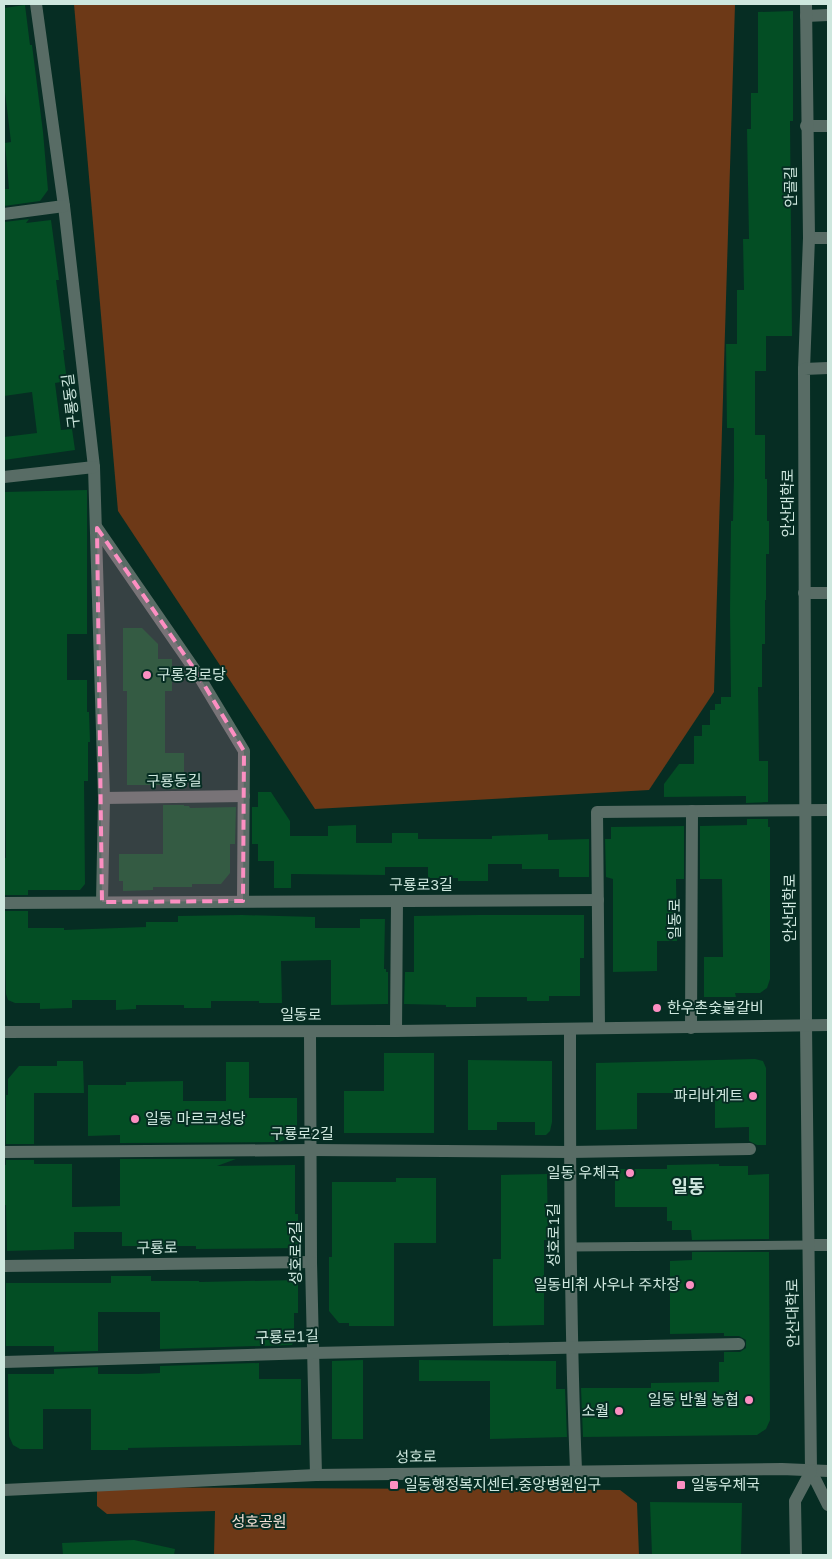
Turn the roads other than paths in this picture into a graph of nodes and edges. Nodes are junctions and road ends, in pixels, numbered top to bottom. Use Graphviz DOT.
graph roads {
  1 [pos="36,4"];
  2 [pos="806,10"];
  3 [pos="828,16"];
  4 [pos="806,126"];
  5 [pos="828,126"];
  6 [pos="64,206"];
  7 [pos="4,214"];
  8 [pos="809,238"];
  9 [pos="828,238"];
  10 [pos="804,368"];
  11 [pos="828,368"];
  12 [pos="94,467"];
  13 [pos="4,477"];
  14 [pos="97,528"];
  15 [pos="804,593"];
  16 [pos="828,593"];
  17 [pos="244,796"];
  18 [pos="104,798"];
  19 [pos="828,810"];
  20 [pos="692,811"];
  21 [pos="806,811"];
  22 [pos="598,900"];
  23 [pos="243,901"];
  24 [pos="102,902"];
  25 [pos="397,902"];
  26 [pos="4,903"];
  27 [pos="806,1025"];
  28 [pos="828,1025"];
  29 [pos="599,1028"];
  30 [pos="691,1028"];
  31 [pos="570,1029"];
  32 [pos="396,1031"];
  33 [pos="4,1032"];
  34 [pos="310,1032"];
  35 [pos="750,1149"];
  36 [pos="312,1150"];
  37 [pos="4,1152"];
  38 [pos="570,1152"];
  39 [pos="808,1245"];
  40 [pos="828,1245"];
  41 [pos="570,1247"];
  42 [pos="311,1262"];
  43 [pos="4,1266"];
  44 [pos="739,1344"];
  45 [pos="571,1347"];
  46 [pos="313,1353"];
  47 [pos="4,1362"];
  48 [pos="576,1470"];
  49 [pos="811,1471"];
  50 [pos="828,1471"];
  51 [pos="316,1475"];
  52 [pos="4,1490"];
  53 [pos="828,1504"];
  54 [pos="796,1555"];
  1 -- 6 [label="street, 구룡동길"];
  2 -- 3 [label="street"];
  2 -- 4 [label="street, 안골길"];
  4 -- 5 [label="street"];
  4 -- 8 [label="street, 안골길"];
  6 -- 7 [label="street"];
  6 -- 12 [label="street, 구룡동길"];
  8 -- 9 [label="street"];
  8 -- 10 [label="street, 안골길"];
  10 -- 11 [label="street"];
  10 -- 15 [label="street, 안산대학로"];
  12 -- 13 [label="street"];
  12 -- 14 [label="street, 구룡동길"];
  14 -- 17 [label="street"];
  14 -- 18 [label="street, 구룡동길"];
  15 -- 16 [label="street"];
  15 -- 21 [label="street, 안산대학로"];
  17 -- 18 [label="street, 구룡동길"];
  17 -- 23 [label="street"];
  18 -- 24 [label="street, 구룡동길"];
  19 -- 21 [label="street"];
  20 -- 21 [label="street"];
  20 -- 22 [label="street"];
  20 -- 30 [label="street, 일동로"];
  21 -- 27 [label="street, 안산대학로"];
  22 -- 25 [label="street, 구룡로3길"];
  22 -- 29 [label="street"];
  23 -- 24 [label="street, 구룡로3길"];
  23 -- 25 [label="street, 구룡로3길"];
  24 -- 26 [label="street, 구룡로3길"];
  25 -- 32 [label="street"];
  27 -- 28 [label="street, 일동로"];
  27 -- 30 [label="street, 일동로"];
  27 -- 39 [label="street, 안산대학로"];
  29 -- 30 [label="street, 일동로"];
  29 -- 31 [label="street, 일동로"];
  31 -- 32 [label="street, 일동로"];
  31 -- 38 [label="street, 성호로1길"];
  32 -- 34 [label="street, 일동로"];
  33 -- 34 [label="street, 일동로"];
  34 -- 36 [label="street, 성호로2길"];
  35 -- 38 [label="street"];
  36 -- 37 [label="street, 구룡로2길"];
  36 -- 38 [label="street, 구룡로2길"];
  36 -- 42 [label="street, 성호로2길"];
  38 -- 41 [label="street, 성호로1길"];
  39 -- 40 [label="street"];
  39 -- 41 [label="lane"];
  39 -- 49 [label="street, 안산대학로"];
  41 -- 45 [label="street, 성호로1길"];
  42 -- 43 [label="street, 구룡로"];
  42 -- 46 [label="street, 성호로2길"];
  44 -- 45 [label="street"];
  45 -- 46 [label="street, 구룡로1길"];
  45 -- 48 [label="street, 성호로1길"];
  46 -- 47 [label="street, 구룡로1길"];
  46 -- 51 [label="street, 성호로2길"];
  48 -- 49 [label="street, 성호로"];
  48 -- 51 [label="street, 성호로"];
  49 -- 50 [label="street, 성호로"];
  49 -- 53 [label="street, 안산대학로"];
  49 -- 54 [label="street, 안산대학로"];
  51 -- 52 [label="street, 성호로"];
}
